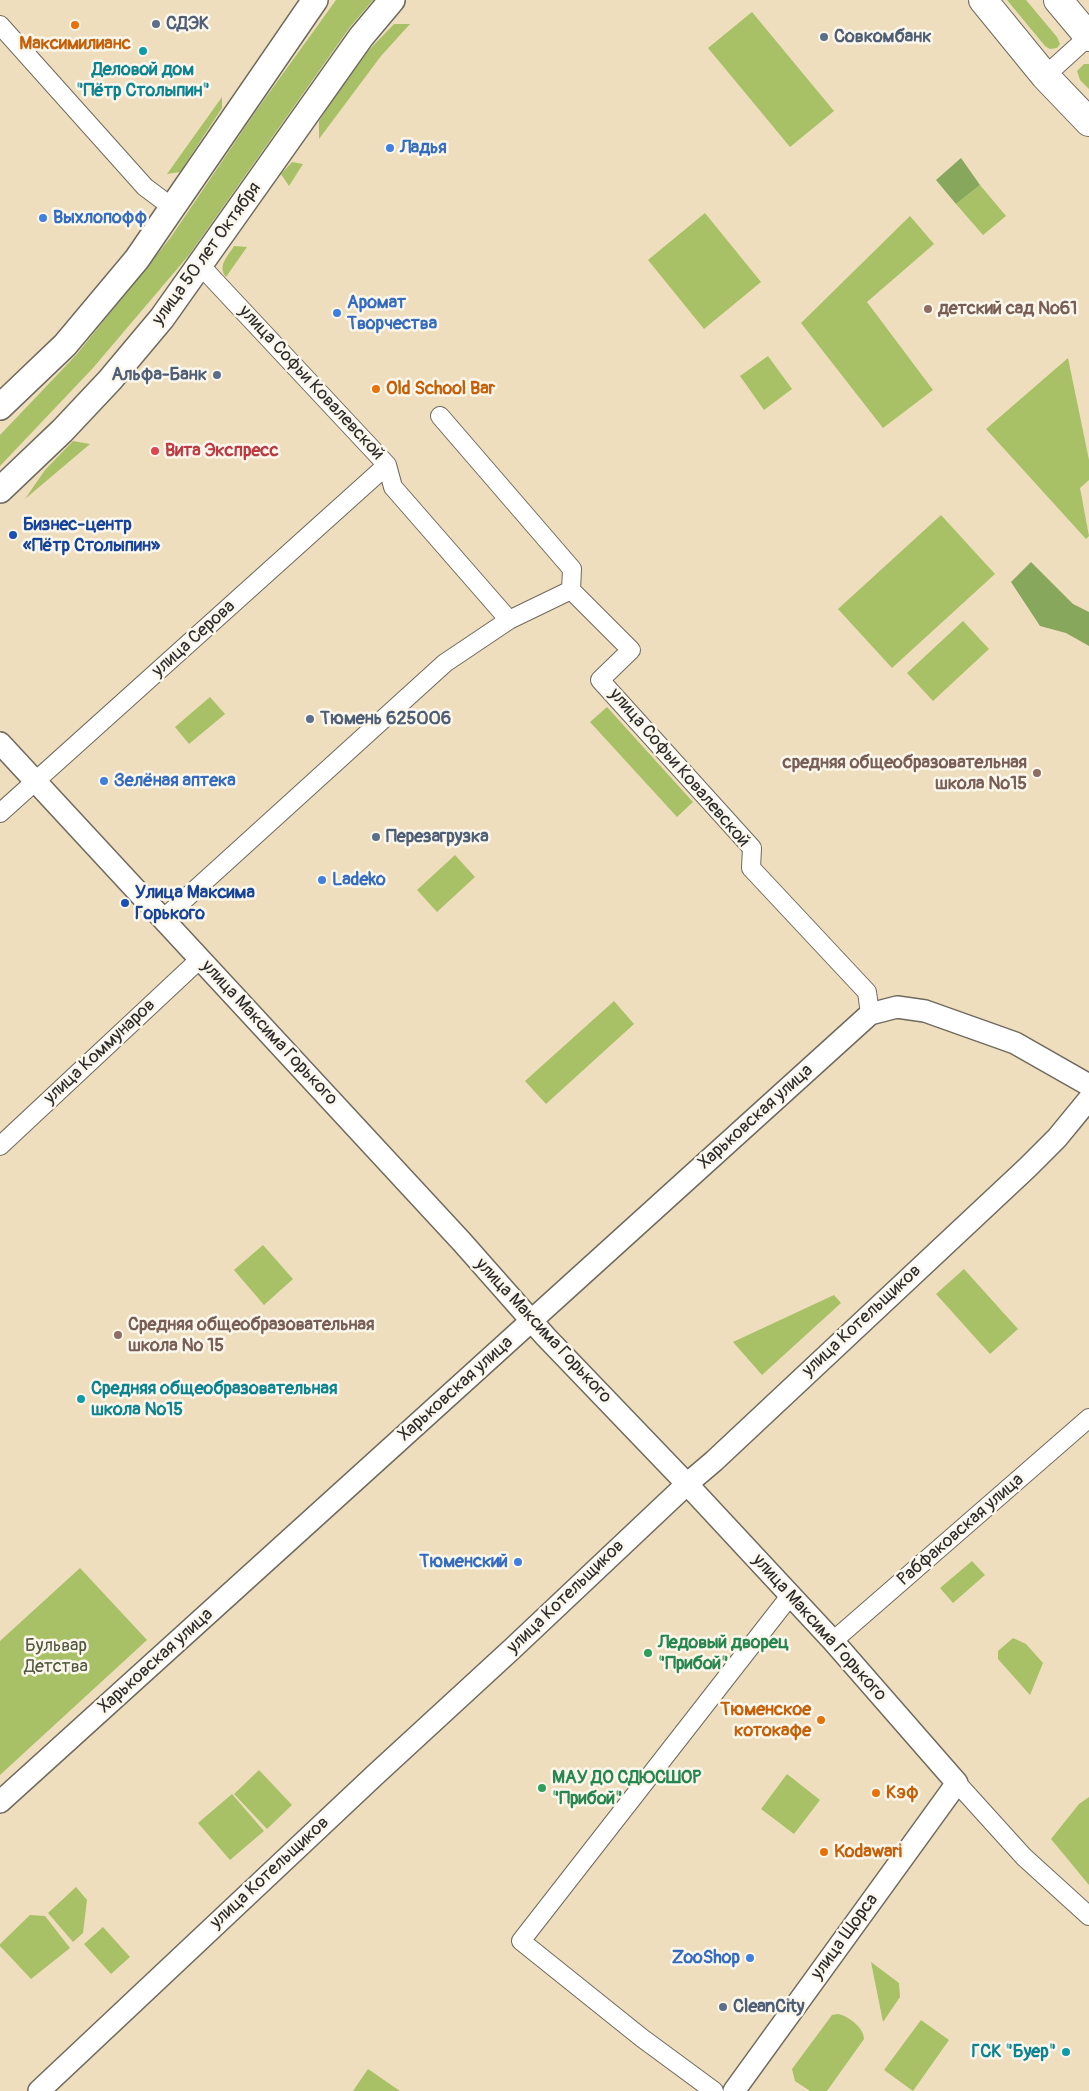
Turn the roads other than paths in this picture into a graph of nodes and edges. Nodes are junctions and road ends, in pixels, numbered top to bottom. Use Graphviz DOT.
graph roads {
  1 [pos="315,0"];
  2 [pos="392,0"];
  3 [pos="983,0"];
  4 [pos="1058,0"];
  5 [pos="0,25"];
  6 [pos="1089,37"];
  7 [pos="1045,76"];
  8 [pos="1089,122"];
  9 [pos="173,208"];
  10 [pos="200,265"];
  11 [pos="0,406"];
  12 [pos="440,416"];
  13 [pos="387,465"];
  14 [pos="0,490"];
  15 [pos="572,590"];
  16 [pos="509,620"];
  17 [pos="0,743"];
  18 [pos="36,781"];
  19 [pos="0,813"];
  20 [pos="163,919"];
  21 [pos="200,959"];
  22 [pos="870,1014"];
  23 [pos="1089,1085"];
  24 [pos="1089,1099"];
  25 [pos="0,1146"];
  26 [pos="532,1320"];
  27 [pos="1089,1418"];
  28 [pos="687,1484"];
  29 [pos="790,1596"];
  30 [pos="832,1641"];
  31 [pos="957,1783"];
  32 [pos="0,1802"];
  33 [pos="1089,1916"];
  34 [pos="39,2091"];
  35 [pos="714,2091"];
  36 [pos="734,2091"];
  1 -- 9 [label="main road"];
  2 -- 10 [label="main road, улица 50 лет Октября"];
  3 -- 7 [label="main road"];
  4 -- 6 [label="main road"];
  5 -- 9 [label="street"];
  6 -- 7 [label="street"];
  7 -- 8 [label="main road"];
  9 -- 11 [label="main road"];
  10 -- 13 [label="street, улица Софьи Ковалевской"];
  10 -- 14 [label="main road, улица 50 лет Октября"];
  12 -- 15 [label="street"];
  13 -- 16 [label="street, улица Софьи Ковалевской"];
  13 -- 18 [label="street, улица Серова"];
  15 -- 16 [label="street"];
  15 -- 22 [label="street, улица Софьи Ковалевской"];
  16 -- 20 [label="street"];
  17 -- 18 [label="street, улица Максима Горького"];
  18 -- 19 [label="street, улица Серова"];
  18 -- 20 [label="street, улица Максима Горького"];
  20 -- 21 [label="street, улица Максима Горького"];
  21 -- 25 [label="street, улица Коммунаров"];
  21 -- 26 [label="street, улица Максима Горького"];
  22 -- 23 [label="street, Харьковская улица"];
  22 -- 26 [label="street, Харьковская улица"];
  24 -- 28 [label="street, улица Котельщиков"];
  26 -- 28 [label="street, улица Максима Горького"];
  26 -- 32 [label="street, Харьковская улица"];
  27 -- 30 [label="street, Рабфаковская улица"];
  28 -- 29 [label="street, улица Максима Горького"];
  28 -- 34 [label="street, улица Котельщиков"];
  29 -- 30 [label="street, улица Максима Горького"];
  29 -- 35 [label="street"];
  30 -- 31 [label="street, улица Максима Горького"];
  31 -- 33 [label="street, улица Максима Горького"];
  31 -- 36 [label="street, улица Щорса"];
}
